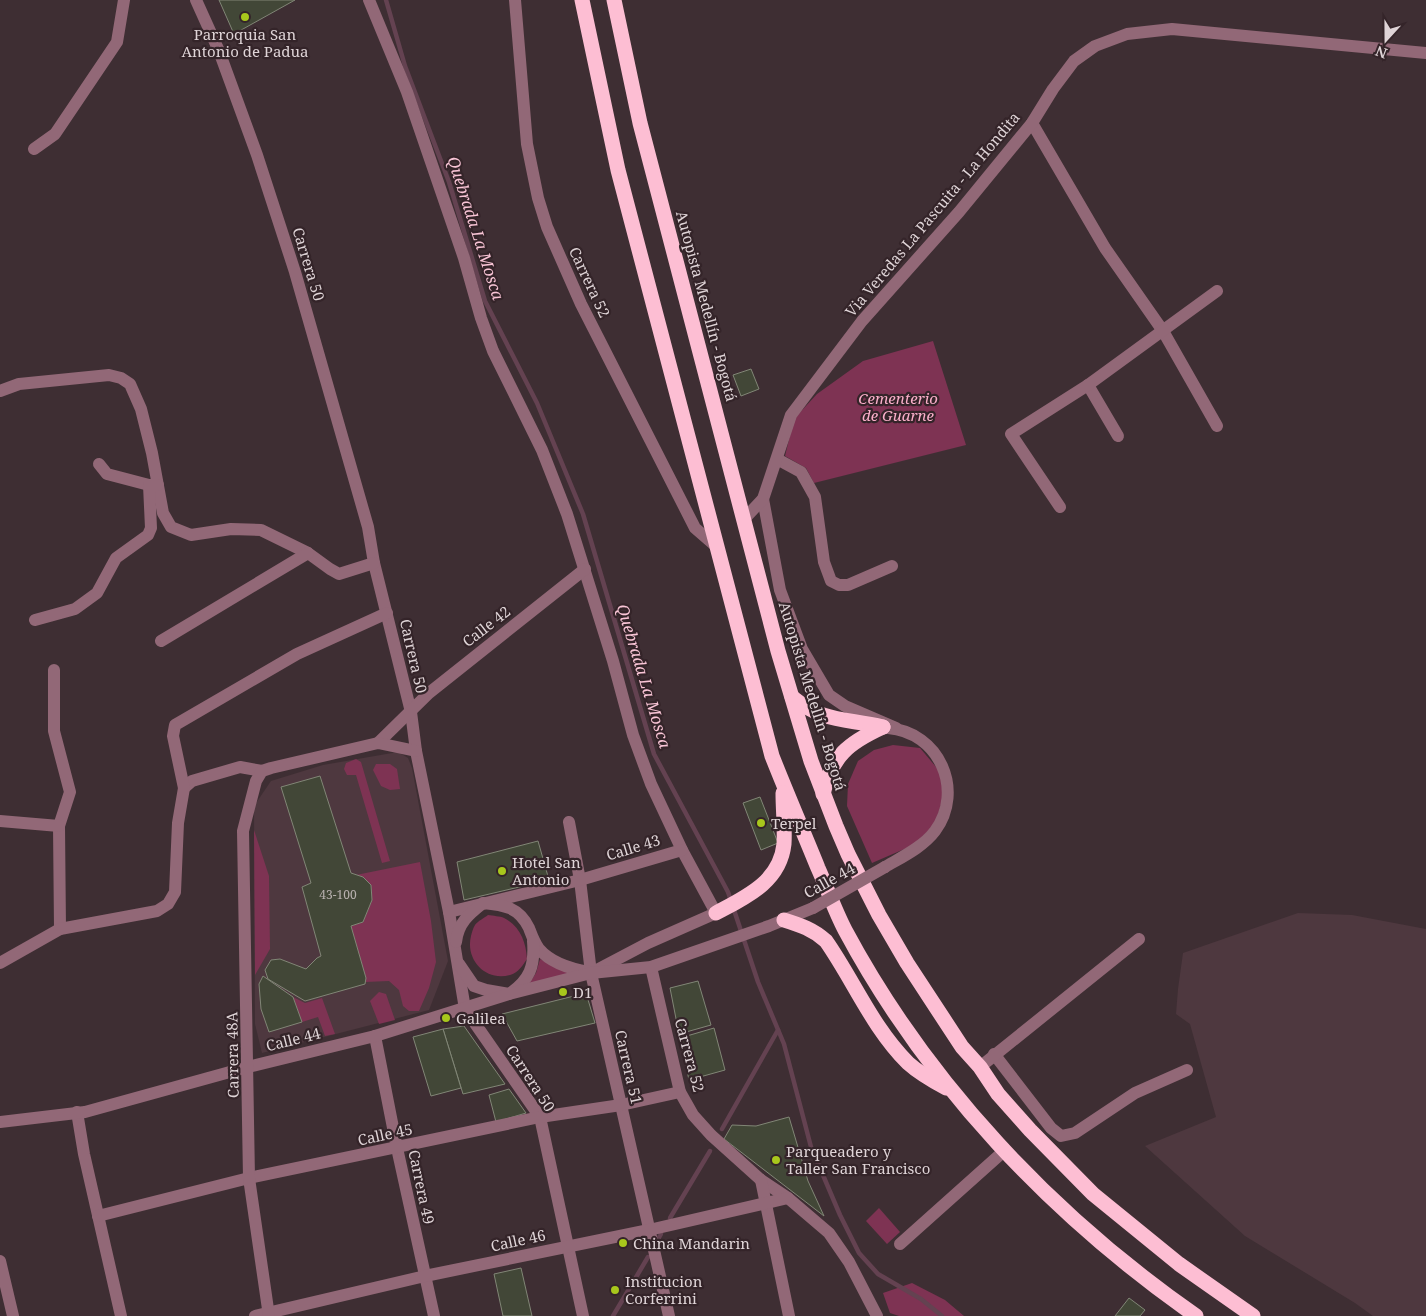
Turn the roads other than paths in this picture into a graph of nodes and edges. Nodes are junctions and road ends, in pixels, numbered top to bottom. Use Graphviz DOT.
graph roads {
  1 [pos="124,0"];
  2 [pos="196,0"];
  3 [pos="369,0"];
  4 [pos="515,0"];
  5 [pos="582,0"];
  6 [pos="614,0"];
  7 [pos="1426,53"];
  8 [pos="1032,123"];
  9 [pos="34,149"];
  10 [pos="1217,292"];
  11 [pos="1163,331"];
  12 [pos="1088,386"];
  13 [pos="0,391"];
  14 [pos="1217,426"];
  15 [pos="1118,436"];
  16 [pos="777,459"];
  17 [pos="100,464"];
  18 [pos="154,485"];
  19 [pos="763,499"];
  20 [pos="1060,507"];
  21 [pos="745,518"];
  22 [pos="718,548"];
  23 [pos="308,553"];
  24 [pos="374,563"];
  25 [pos="892,566"];
  26 [pos="585,569"];
  27 [pos="387,613"];
  28 [pos="35,620"];
  29 [pos="161,641"];
  30 [pos="54,670"];
  31 [pos="792,697"];
  32 [pos="411,712"];
  33 [pos="889,728"];
  34 [pos="378,743"];
  35 [pos="416,751"];
  36 [pos="262,771"];
  37 [pos="783,784"];
  38 [pos="184,788"];
  39 [pos="823,794"];
  40 [pos="0,821"];
  41 [pos="570,822"];
  42 [pos="58,826"];
  43 [pos="682,850"];
  44 [pos="580,880"];
  45 [pos="483,903"];
  46 [pos="719,911"];
  47 [pos="449,912"];
  48 [pos="784,920"];
  49 [pos="60,930"];
  50 [pos="1139,939"];
  51 [pos="534,941"];
  52 [pos="456,957"];
  53 [pos="0,963"];
  54 [pos="651,967"];
  55 [pos="591,973"];
  56 [pos="509,994"];
  57 [pos="464,1009"];
  58 [pos="375,1036"];
  59 [pos="994,1054"];
  60 [pos="980,1066"];
  61 [pos="248,1067"];
  62 [pos="1187,1070"];
  63 [pos="680,1092"];
  64 [pos="955,1094"];
  65 [pos="621,1105"];
  66 [pos="77,1112"];
  67 [pos="540,1117"];
  68 [pos="0,1122"];
  69 [pos="397,1148"];
  70 [pos="1004,1151"];
  71 [pos="249,1178"];
  72 [pos="761,1180"];
  73 [pos="788,1198"];
  74 [pos="767,1203"];
  75 [pos="98,1216"];
  76 [pos="649,1230"];
  77 [pos="900,1244"];
  78 [pos="569,1246"];
  79 [pos="0,1261"];
  80 [pos="425,1276"];
  81 [pos="268,1315"];
  82 [pos="13,1316"];
  83 [pos="121,1316"];
  84 [pos="255,1316"];
  85 [pos="434,1316"];
  86 [pos="583,1316"];
  87 [pos="669,1316"];
  88 [pos="789,1316"];
  89 [pos="877,1316"];
  90 [pos="1196,1316"];
  91 [pos="1253,1316"];
  1 -- 9 [label="street"];
  2 -- 24 [label="street, Carrera 50"];
  3 -- 26 [label="street"];
  4 -- 22 [label="street, Carrera 52"];
  5 -- 22 [label="highway"];
  6 -- 21 [label="highway, Autopista Medellín - Bogotá"];
  7 -- 8 [label="street, Via Veredas La Pascuita - La Hondita"];
  8 -- 11 [label="street"];
  8 -- 16 [label="street, Via Veredas La Pascuita - La Hondita"];
  10 -- 11 [label="street"];
  11 -- 12 [label="street"];
  11 -- 14 [label="street"];
  12 -- 15 [label="street"];
  12 -- 20 [label="street"];
  13 -- 18 [label="street"];
  16 -- 19 [label="street, Via Veredas La Pascuita - La Hondita"];
  16 -- 25 [label="street"];
  17 -- 18 [label="street"];
  18 -- 23 [label="street"];
  18 -- 28 [label="street"];
  19 -- 21 [label="street, Via Veredas La Pascuita - La Hondita"];
  19 -- 33 [label="street, Calle 44"];
  21 -- 31 [label="highway, Autopista Medellín - Bogotá"];
  22 -- 37 [label="highway"];
  23 -- 24 [label="street"];
  23 -- 29 [label="street"];
  24 -- 27 [label="street, Carrera 50"];
  26 -- 32 [label="street, Calle 42"];
  26 -- 43 [label="street"];
  27 -- 32 [label="street, Carrera 50"];
  27 -- 38 [label="street"];
  30 -- 42 [label="street"];
  31 -- 33 [label="highway"];
  31 -- 39 [label="highway, Autopista Medellín - Bogotá"];
  32 -- 34 [label="street, Calle 42"];
  32 -- 35 [label="street, Carrera 50"];
  33 -- 39 [label="highway"];
  33 -- 48 [label="street, Calle 44, bridge"];
  34 -- 35 [label="street"];
  34 -- 36 [label="street"];
  35 -- 47 [label="street, Carrera 50"];
  36 -- 38 [label="street"];
  36 -- 61 [label="street, Carrera 48A"];
  37 -- 46 [label="highway"];
  37 -- 64 [label="highway"];
  38 -- 49 [label="street"];
  39 -- 60 [label="highway, Autopista Medellín - Bogotá"];
  40 -- 42 [label="street"];
  41 -- 44 [label="street, Carrera 51"];
  42 -- 49 [label="street"];
  43 -- 44 [label="street, Calle 43"];
  43 -- 46 [label="street"];
  44 -- 45 [label="street, Calle 43"];
  44 -- 55 [label="street, Carrera 51"];
  45 -- 47 [label="street, Calle 43"];
  45 -- 51 [label="street"];
  45 -- 52 [label="street"];
  46 -- 55 [label="street, Calle 44"];
  47 -- 52 [label="street, Carrera 50"];
  48 -- 54 [label="street, Calle 44"];
  48 -- 64 [label="highway"];
  49 -- 53 [label="street"];
  50 -- 59 [label="street"];
  51 -- 55 [label="street"];
  51 -- 56 [label="street"];
  52 -- 56 [label="street"];
  52 -- 57 [label="street, Carrera 50"];
  54 -- 55 [label="street, Calle 44"];
  54 -- 63 [label="street, Carrera 52"];
  55 -- 56 [label="street, Calle 44"];
  55 -- 65 [label="street, Carrera 51"];
  56 -- 57 [label="street, Calle 44"];
  57 -- 58 [label="street, Calle 44"];
  57 -- 67 [label="street, Carrera 50"];
  58 -- 61 [label="street, Calle 44"];
  58 -- 69 [label="street, Carrera 49"];
  59 -- 60 [label="street"];
  59 -- 62 [label="street"];
  60 -- 91 [label="highway, Autopista Medellín - Bogotá"];
  61 -- 66 [label="street, Calle 44"];
  61 -- 71 [label="street, Carrera 48A"];
  63 -- 65 [label="street, Calle 45"];
  63 -- 72 [label="street, Carrera 52"];
  64 -- 70 [label="highway"];
  65 -- 67 [label="street, Calle 45"];
  65 -- 76 [label="street, Carrera 51"];
  66 -- 68 [label="street, Calle 44"];
  66 -- 75 [label="street"];
  67 -- 69 [label="street, Calle 45"];
  67 -- 78 [label="street, Carrera 50"];
  69 -- 71 [label="street, Calle 45"];
  69 -- 80 [label="street, Carrera 49"];
  70 -- 77 [label="street"];
  70 -- 90 [label="highway"];
  71 -- 75 [label="street, Calle 45"];
  71 -- 81 [label="street, Carrera 48A"];
  72 -- 73 [label="street, Carrera 52"];
  72 -- 74 [label="street"];
  73 -- 74 [label="street, Calle 46"];
  73 -- 89 [label="street, Carrera 52"];
  74 -- 76 [label="street, Calle 46"];
  74 -- 88 [label="street"];
  75 -- 83 [label="street"];
  76 -- 78 [label="street, Calle 46"];
  76 -- 87 [label="street, Carrera 51"];
  78 -- 80 [label="street, Calle 46"];
  78 -- 86 [label="street, Carrera 50"];
  79 -- 82 [label="street"];
  80 -- 81 [label="street, Calle 46"];
  80 -- 85 [label="street, Carrera 49"];
  81 -- 84 [label="street, Calle 46"];
}
